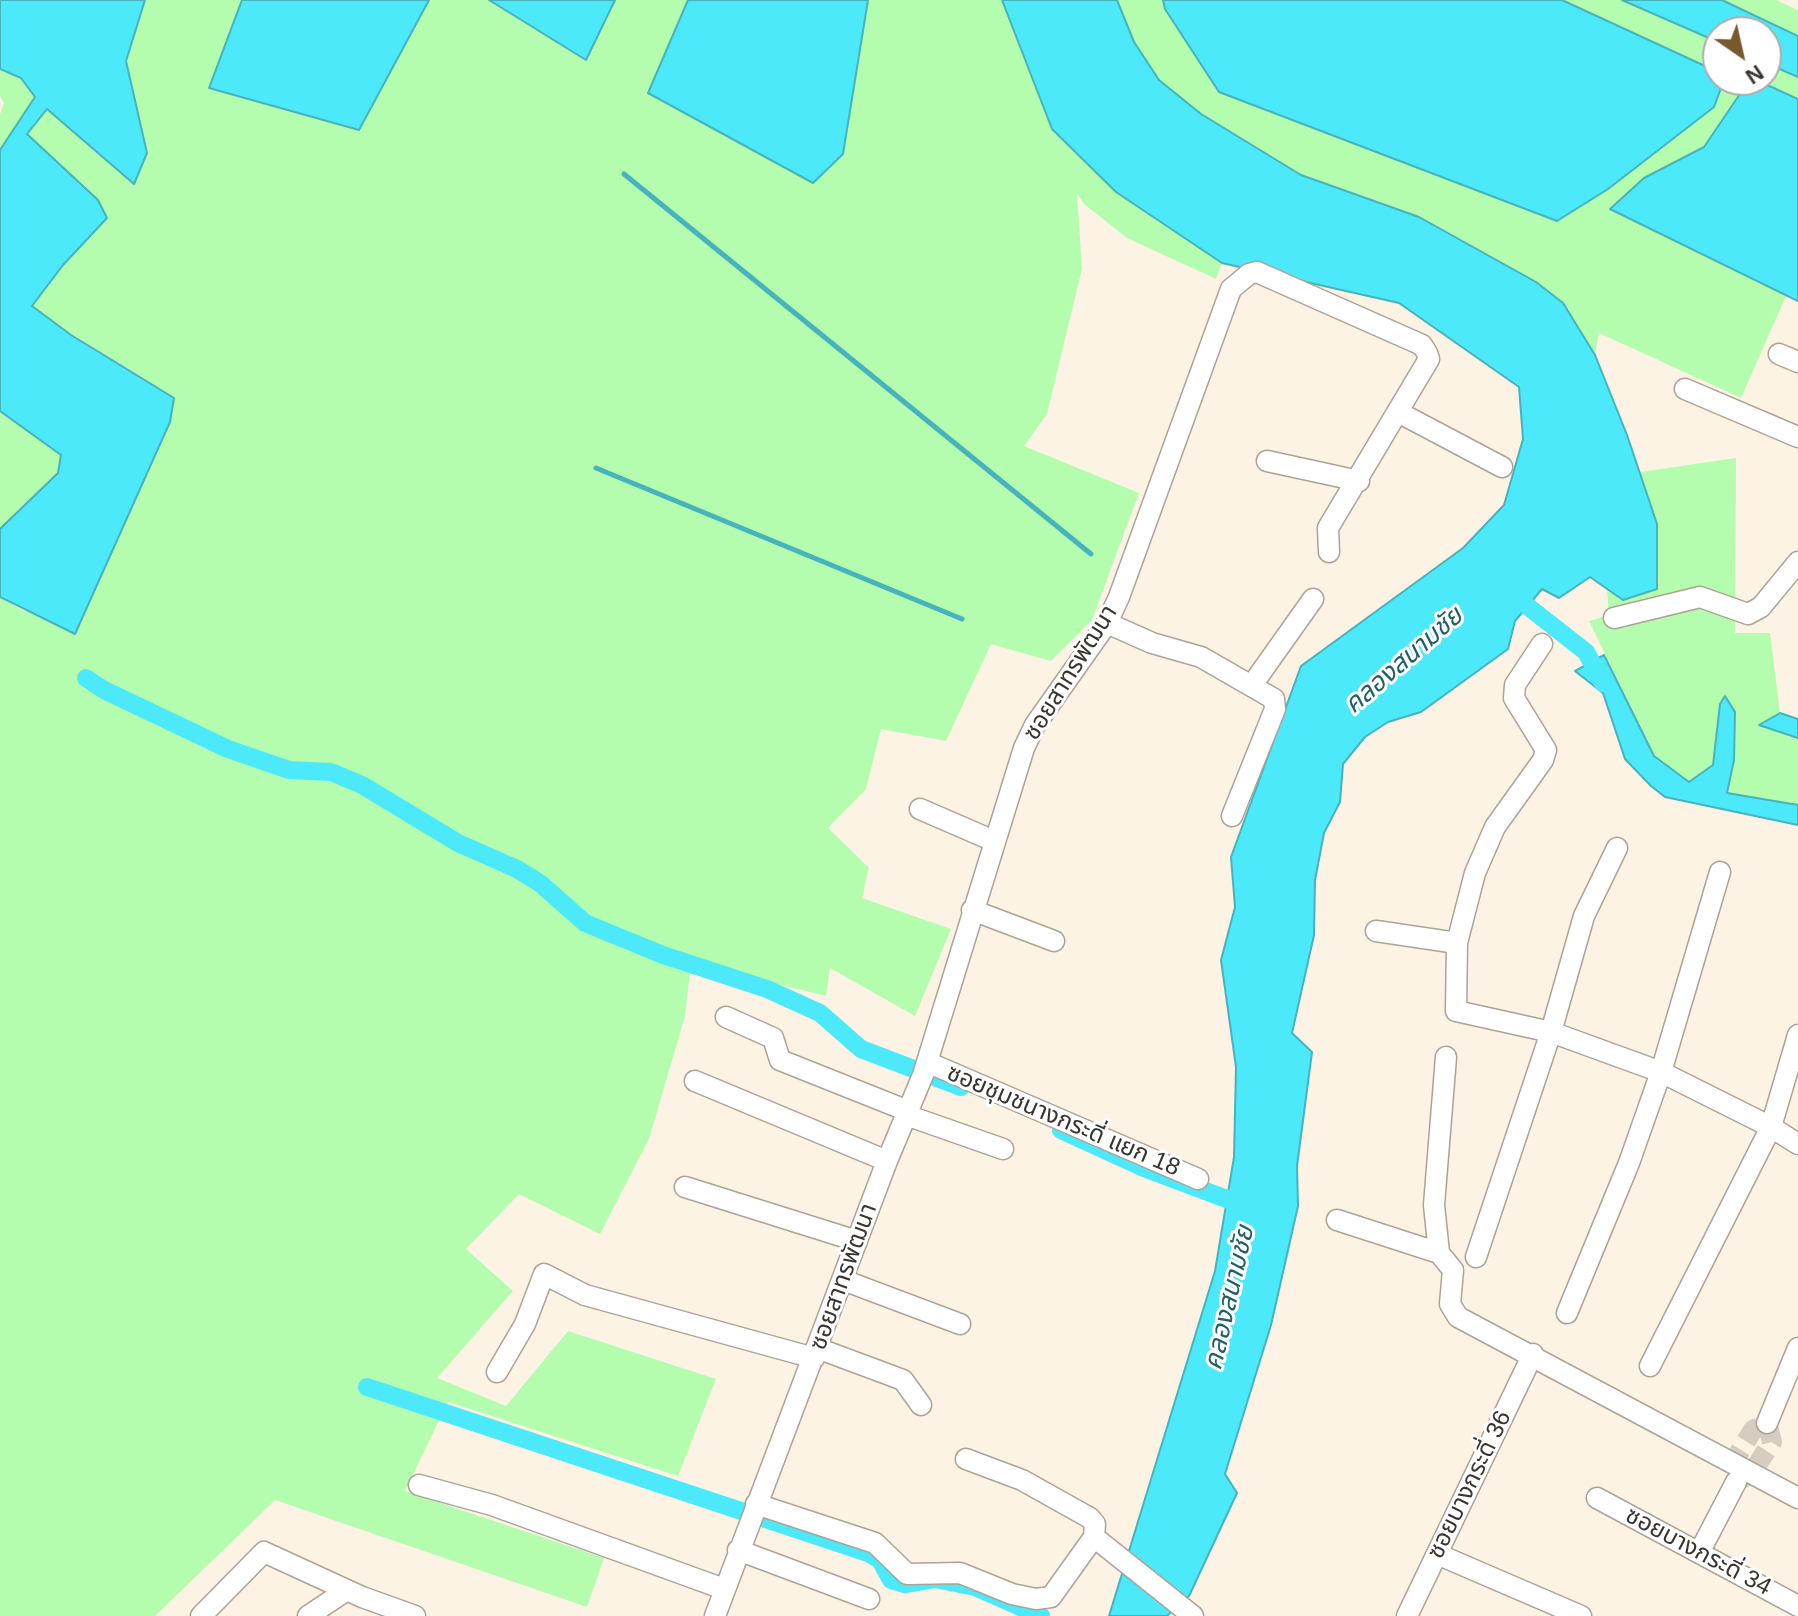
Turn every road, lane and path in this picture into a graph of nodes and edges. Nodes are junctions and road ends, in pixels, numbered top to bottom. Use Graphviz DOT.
graph roads {
  1 [pos="1685,389"];
  2 [pos="1398,412"];
  3 [pos="1798,437"];
  4 [pos="1267,461"];
  5 [pos="1502,467"];
  6 [pos="1359,481"];
  7 [pos="1329,552"];
  8 [pos="1798,562"];
  9 [pos="1313,599"];
  10 [pos="1614,618"];
  11 [pos="1107,623"];
  12 [pos="1542,644"];
  13 [pos="1252,685"];
  14 [pos="920,809"];
  15 [pos="1232,816"];
  16 [pos="994,841"];
  17 [pos="1617,848"];
  18 [pos="1720,872"];
  19 [pos="972,910"];
  20 [pos="1376,931"];
  21 [pos="1054,941"];
  22 [pos="1457,943"];
  23 [pos="726,1017"];
  24 [pos="1551,1032"];
  25 [pos="1798,1035"];
  26 [pos="1446,1057"];
  27 [pos="925,1068"];
  28 [pos="1661,1072"];
  29 [pos="695,1081"];
  30 [pos="907,1113"];
  31 [pos="1771,1127"];
  32 [pos="1798,1144"];
  33 [pos="1003,1149"];
  34 [pos="887,1161"];
  35 [pos="1198,1179"];
  36 [pos="685,1187"];
  37 [pos="1337,1220"];
  38 [pos="857,1241"];
  39 [pos="1439,1253"];
  40 [pos="1476,1257"];
  41 [pos="843,1280"];
  42 [pos="1567,1313"];
  43 [pos="960,1324"];
  44 [pos="1798,1348"];
  45 [pos="816,1353"];
  46 [pos="1533,1354"];
  47 [pos="1650,1366"];
  48 [pos="497,1372"];
  49 [pos="921,1405"];
  50 [pos="1767,1423"];
  51 [pos="966,1459"];
  52 [pos="1736,1482"];
  53 [pos="419,1485"];
  54 [pos="1597,1498"];
  55 [pos="1798,1498"];
  56 [pos="753,1510"];
  57 [pos="1094,1537"];
  58 [pos="738,1550"];
  59 [pos="1699,1553"];
  60 [pos="1437,1554"];
  61 [pos="724,1589"];
  62 [pos="347,1590"];
  63 [pos="869,1599"];
  64 [pos="1015,1605"];
  65 [pos="1798,1606"];
  66 [pos="1190,1614"];
  67 [pos="201,1616"];
  68 [pos="308,1616"];
  69 [pos="415,1616"];
  70 [pos="715,1616"];
  71 [pos="1407,1616"];
  72 [pos="1581,1616"];
  1 -- 3 [label="street"];
  2 -- 5 [label="street"];
  2 -- 6 [label="street, ซอยสาทรพัฒนา"];
  2 -- 11 [label="street, ซอยสาทรพัฒนา"];
  4 -- 6 [label="street"];
  6 -- 7 [label="street, ซอยสาทรพัฒนา"];
  8 -- 10 [label="street"];
  9 -- 13 [label="street"];
  11 -- 13 [label="street"];
  11 -- 16 [label="street, ซอยสาทรพัฒนา"];
  12 -- 22 [label="street"];
  13 -- 15 [label="street"];
  14 -- 16 [label="street"];
  16 -- 19 [label="street, ซอยสาทรพัฒนา"];
  17 -- 24 [label="street"];
  18 -- 28 [label="street"];
  19 -- 21 [label="street"];
  19 -- 27 [label="street, ซอยสาทรพัฒนา"];
  20 -- 22 [label="street"];
  22 -- 24 [label="street"];
  23 -- 30 [label="street"];
  24 -- 28 [label="street"];
  24 -- 40 [label="street"];
  25 -- 31 [label="street"];
  26 -- 39 [label="street"];
  27 -- 30 [label="street, ซอยสาทรพัฒนา"];
  27 -- 35 [label="street, ซอยชุมชนางกระดี่ แยก 18"];
  28 -- 31 [label="street"];
  28 -- 42 [label="street"];
  29 -- 34 [label="street"];
  30 -- 33 [label="street"];
  30 -- 34 [label="street, ซอยสาทรพัฒนา"];
  31 -- 32 [label="street"];
  31 -- 47 [label="street"];
  34 -- 38 [label="street, ซอยสาทรพัฒนา"];
  36 -- 38 [label="street"];
  37 -- 39 [label="street"];
  38 -- 41 [label="street, ซอยสาทรพัฒนา"];
  39 -- 46 [label="street"];
  41 -- 43 [label="street"];
  41 -- 45 [label="street, ซอยสาทรพัฒนา"];
  44 -- 50 [label="street"];
  45 -- 48 [label="street"];
  45 -- 49 [label="street"];
  45 -- 56 [label="street, ซอยสาทรพัฒนา"];
  46 -- 55 [label="street"];
  46 -- 60 [label="street, ซอยบางกระดี่ 36"];
  51 -- 57 [label="street"];
  52 -- 59 [label="street"];
  53 -- 61 [label="street"];
  54 -- 59 [label="street, ซอยบางกระดี่ 34"];
  56 -- 58 [label="street, ซอยสาทรพัฒนา"];
  56 -- 64 [label="street"];
  57 -- 64 [label="street"];
  57 -- 66 [label="street"];
  58 -- 61 [label="street, ซอยสาทรพัฒนา"];
  58 -- 63 [label="street"];
  59 -- 65 [label="street, ซอยบางกระดี่ 34"];
  60 -- 71 [label="street, ซอยบางกระดี่ 36"];
  60 -- 72 [label="street"];
  61 -- 70 [label="street, ซอยสาทรพัฒนา"];
  62 -- 67 [label="street"];
  62 -- 68 [label="street"];
  62 -- 69 [label="street"];
}
